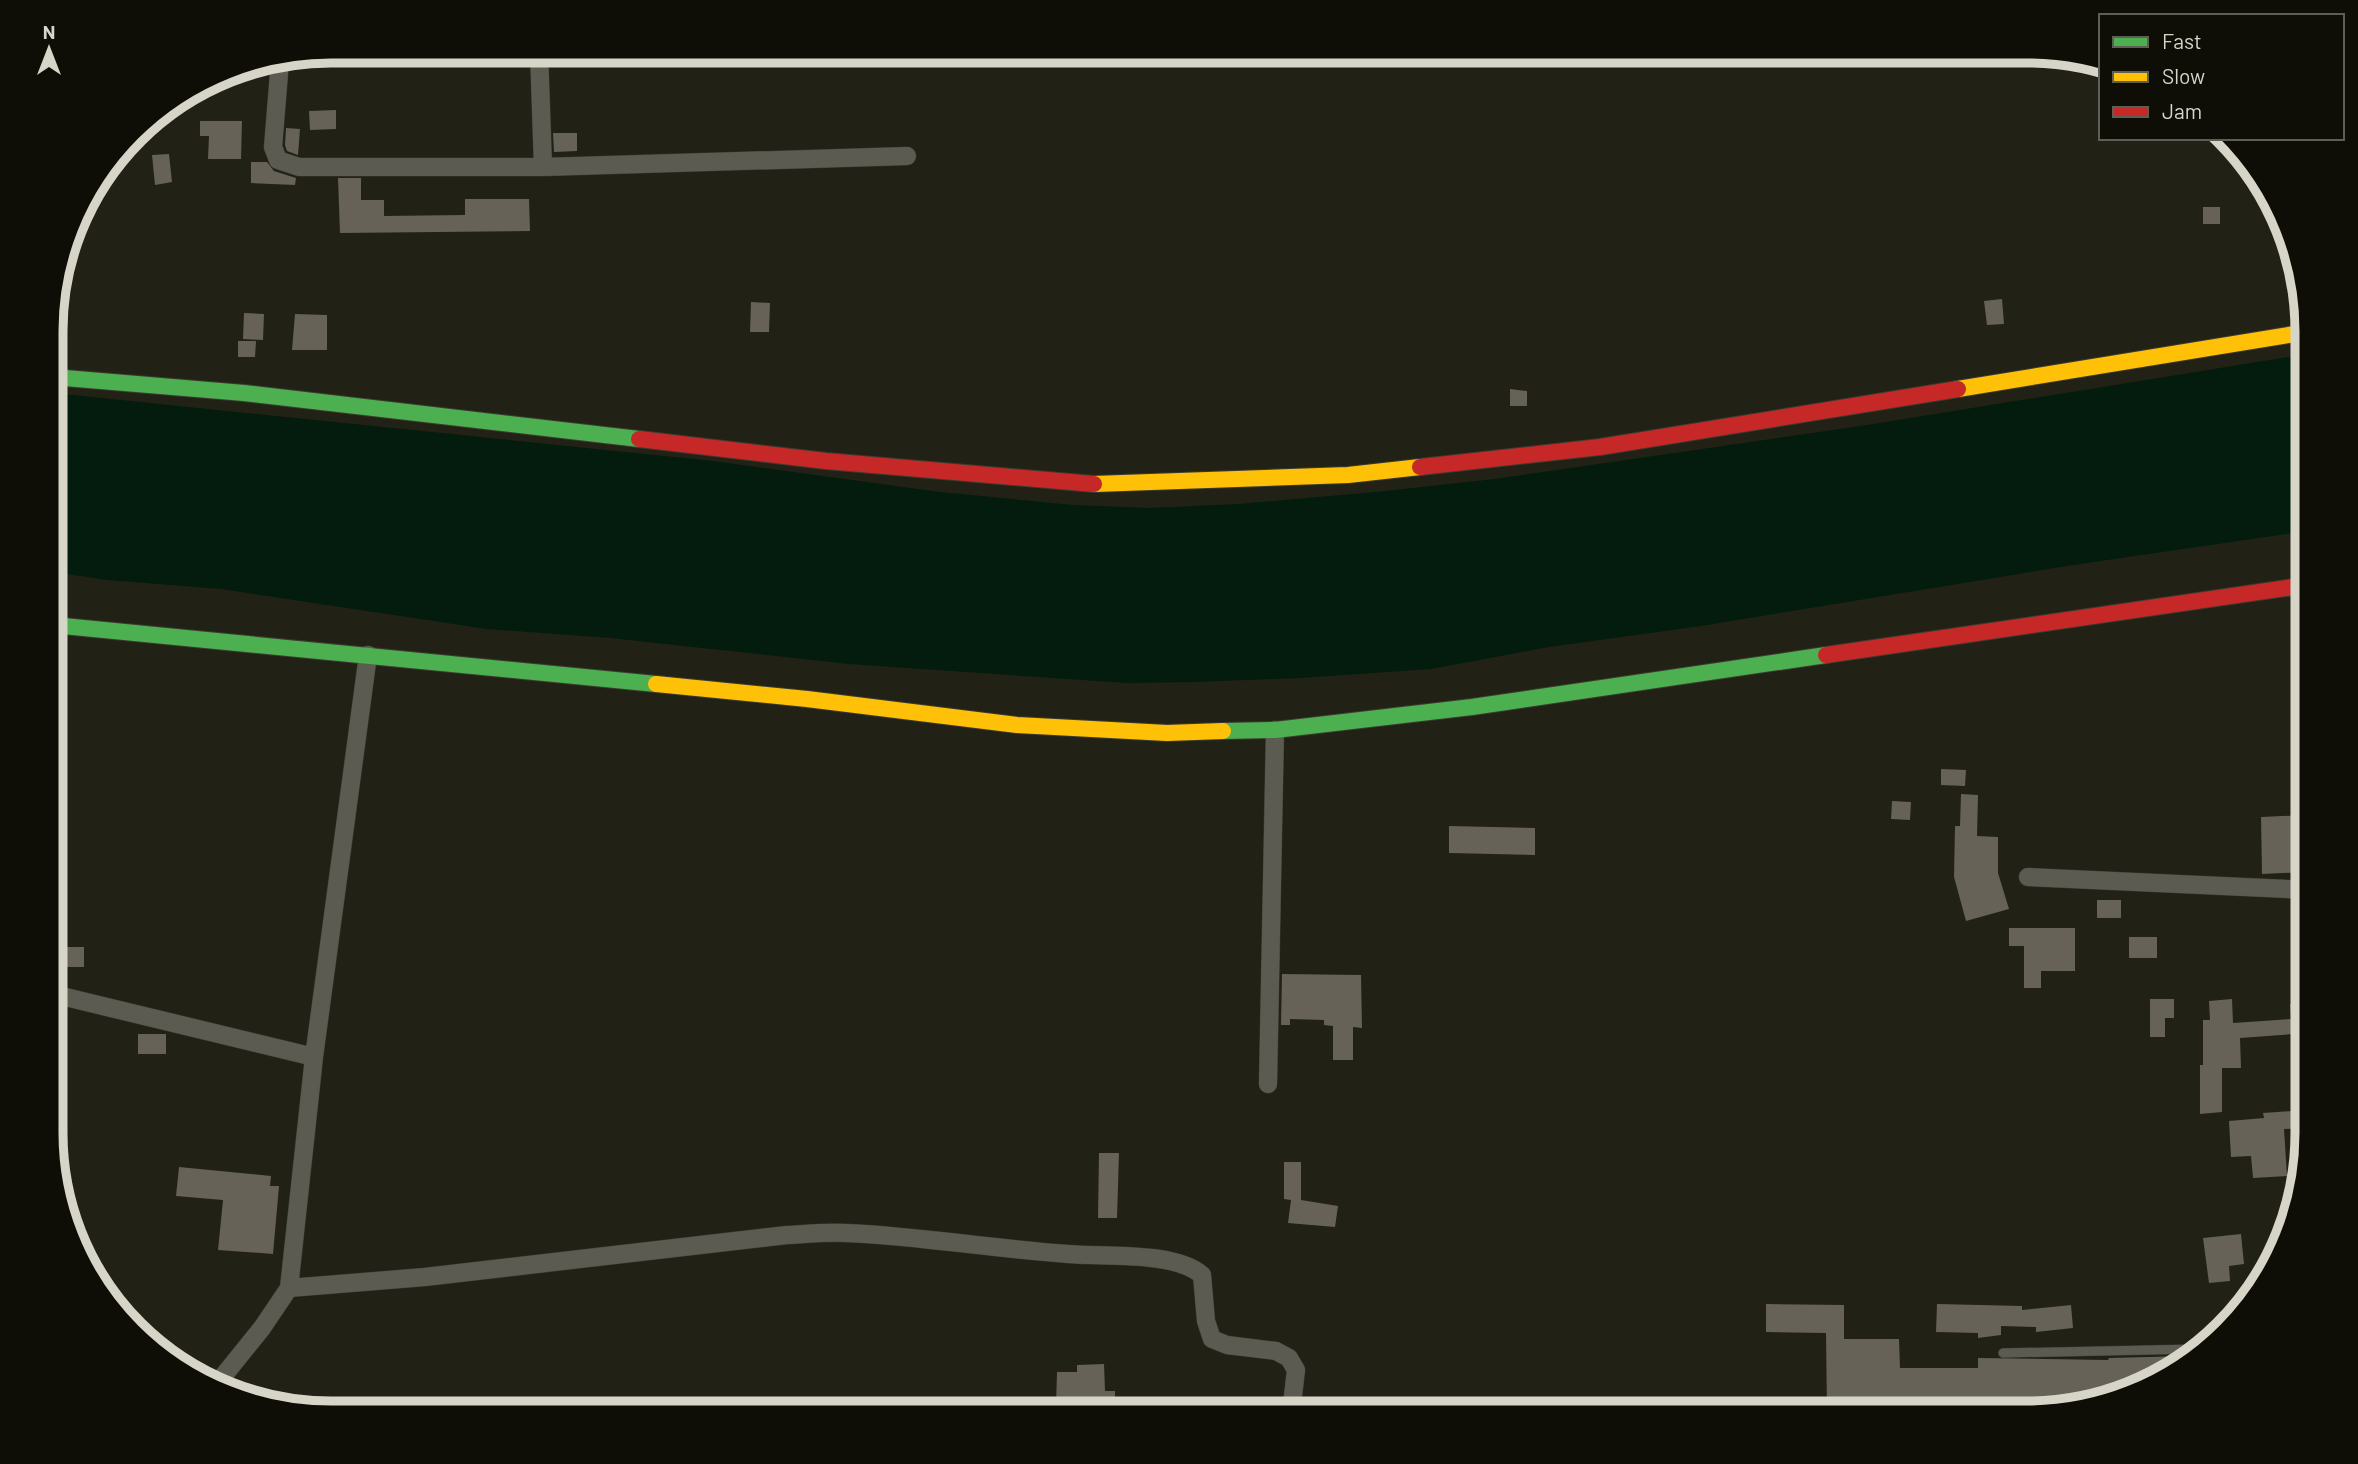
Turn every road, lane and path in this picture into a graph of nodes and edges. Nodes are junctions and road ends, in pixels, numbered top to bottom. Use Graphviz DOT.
graph roads {
  1 [pos="539,63"];
  2 [pos="280,68"];
  3 [pos="907,156"];
  4 [pos="543,167"];
  5 [pos="2295,334"];
  6 [pos="63,378"];
  7 [pos="2295,587"];
  8 [pos="63,626"];
  9 [pos="368,655"];
  10 [pos="1275,730"];
  11 [pos="2028,877"];
  12 [pos="2295,889"];
  13 [pos="63,996"];
  14 [pos="314,1057"];
  15 [pos="1268,1084"];
  16 [pos="289,1288"];
  17 [pos="2185,1349"];
  18 [pos="2003,1353"];
  19 [pos="222,1378"];
  20 [pos="1292,1401"];
  1 -- 4 [label="street"];
  2 -- 4 [label="street"];
  3 -- 4 [label="street"];
  5 -- 6 [label="main road"];
  7 -- 10 [label="main road"];
  8 -- 9 [label="main road"];
  9 -- 10 [label="main road"];
  9 -- 14 [label="street"];
  10 -- 15 [label="street"];
  11 -- 12 [label="street"];
  13 -- 14 [label="street"];
  14 -- 16 [label="street"];
  16 -- 19 [label="street"];
  16 -- 20 [label="street"];
  17 -- 18 [label="lane"];
}
